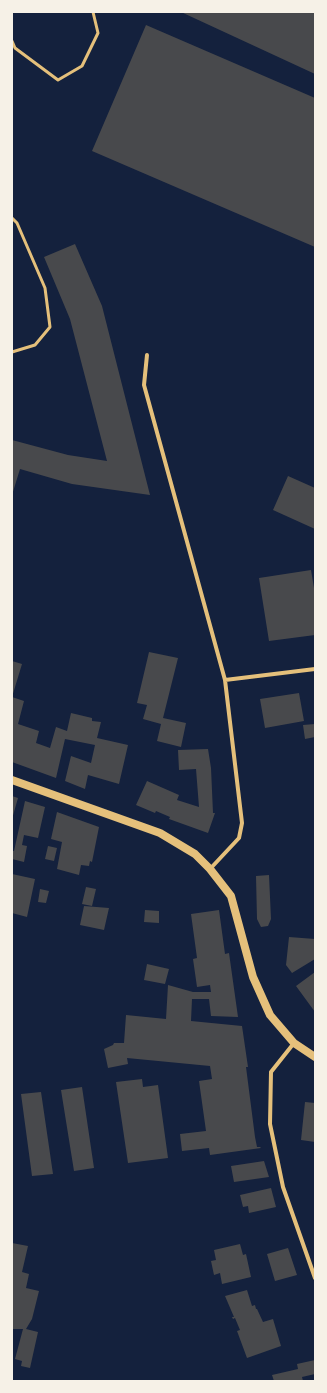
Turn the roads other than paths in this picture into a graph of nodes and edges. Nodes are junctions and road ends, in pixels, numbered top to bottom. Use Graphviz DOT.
graph roads {
  1 [pos="93,12"];
  2 [pos="12,41"];
  3 [pos="12,218"];
  4 [pos="12,352"];
  5 [pos="147,355"];
  6 [pos="315,669"];
  7 [pos="225,680"];
  8 [pos="12,780"];
  9 [pos="210,869"];
  10 [pos="294,1043"];
  11 [pos="315,1057"];
  12 [pos="315,1278"];
  1 -- 2 [label="lane"];
  3 -- 4 [label="lane"];
  5 -- 7 [label="street"];
  6 -- 7 [label="street"];
  7 -- 9 [label="street"];
  8 -- 9 [label="main road"];
  9 -- 10 [label="main road"];
  10 -- 11 [label="main road"];
  10 -- 12 [label="street"];
}
